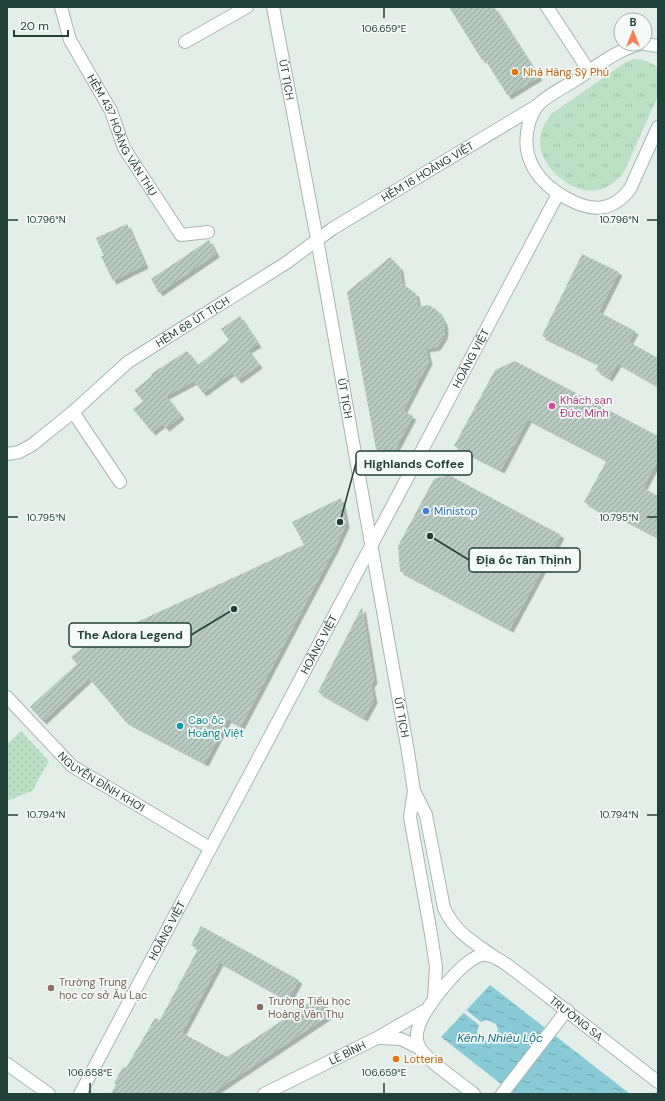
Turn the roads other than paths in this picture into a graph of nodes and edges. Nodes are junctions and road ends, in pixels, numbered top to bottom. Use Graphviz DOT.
graph roads {
  1 [pos="61,7"];
  2 [pos="247,7"];
  3 [pos="273,7"];
  4 [pos="547,7"];
  5 [pos="186,42"];
  6 [pos="618,52"];
  7 [pos="589,71"];
  8 [pos="538,105"];
  9 [pos="658,127"];
  10 [pos="558,194"];
  11 [pos="208,232"];
  12 [pos="317,239"];
  13 [pos="73,412"];
  14 [pos="7,454"];
  15 [pos="120,482"];
  16 [pos="371,545"];
  17 [pos="7,697"];
  18 [pos="414,791"];
  19 [pos="210,848"];
  20 [pos="444,908"];
  21 [pos="494,957"];
  22 [pos="431,1003"];
  23 [pos="567,1010"];
  24 [pos="377,1038"];
  25 [pos="419,1048"];
  26 [pos="7,1064"];
  27 [pos="658,1082"];
  28 [pos="49,1094"];
  29 [pos="80,1094"];
  30 [pos="264,1094"];
  31 [pos="474,1094"];
  32 [pos="502,1094"];
  1 -- 11 [label="street, HẺM 437 HOÀNG VĂN THỤ"];
  2 -- 5 [label="street"];
  3 -- 12 [label="street, ÚT TỊCH"];
  4 -- 7 [label="street"];
  6 -- 7 [label="street"];
  7 -- 8 [label="street"];
  8 -- 10 [label="street"];
  8 -- 12 [label="street, HẺM 16 HOÀNG VIỆT"];
  9 -- 10 [label="street"];
  10 -- 16 [label="street, HOÀNG VIỆT"];
  12 -- 13 [label="street, HẺM 68 ÚT TỊCH"];
  12 -- 16 [label="street, ÚT TỊCH"];
  13 -- 14 [label="street, HẺM 68 ÚT TỊCH"];
  13 -- 15 [label="street"];
  16 -- 18 [label="street, ÚT TỊCH"];
  16 -- 19 [label="street, HOÀNG VIỆT"];
  17 -- 19 [label="street, NGUYỄN ĐÌNH KHƠI"];
  18 -- 20 [label="street, ÚT TỊCH"];
  18 -- 22 [label="street, ÚT TỊCH"];
  19 -- 29 [label="street, HOÀNG VIỆT"];
  20 -- 21 [label="street, TRƯỜNG SA"];
  21 -- 22 [label="street"];
  21 -- 23 [label="street, TRƯỜNG SA"];
  22 -- 24 [label="street, LÊ BÌNH"];
  22 -- 25 [label="street"];
  23 -- 27 [label="street, TRƯỜNG SA"];
  23 -- 32 [label="street"];
  24 -- 25 [label="street"];
  24 -- 30 [label="street, LÊ BÌNH"];
  25 -- 31 [label="street"];
  26 -- 28 [label="street"];
}
